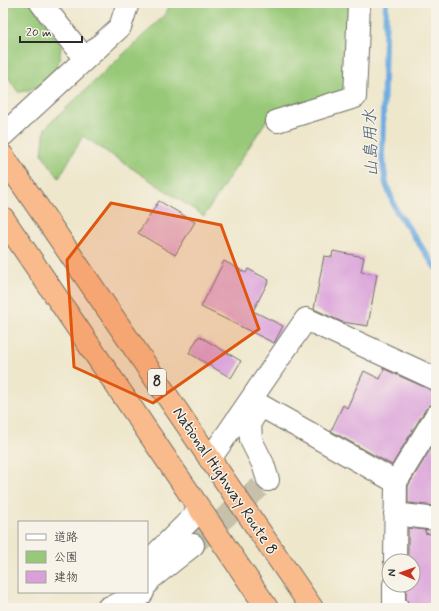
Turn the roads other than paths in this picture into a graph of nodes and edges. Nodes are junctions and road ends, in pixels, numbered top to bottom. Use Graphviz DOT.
graph roads {
  1 [pos="41,3"];
  2 [pos="128,3"];
  3 [pos="359,3"];
  4 [pos="85,59"];
  5 [pos="278,121"];
  6 [pos="3,135"];
  7 [pos="3,156"];
  8 [pos="3,218"];
  9 [pos="436,379"];
  10 [pos="256,403"];
  11 [pos="436,416"];
  12 [pos="210,459"];
  13 [pos="268,480"];
  14 [pos="396,482"];
  15 [pos="200,510"];
  16 [pos="395,514"];
  17 [pos="436,518"];
  18 [pos="193,544"];
  19 [pos="395,553"];
  20 [pos="148,562"];
  21 [pos="148,582"];
  22 [pos="117,593"];
  23 [pos="142,593"];
  24 [pos="394,593"];
  25 [pos="102,608"];
  26 [pos="108,608"];
  27 [pos="267,608"];
  28 [pos="312,608"];
  29 [pos="398,608"];
  1 -- 4 [label="street"];
  2 -- 4 [label="street"];
  3 -- 5 [label="street"];
  4 -- 6 [label="street"];
  7 -- 12 [label="highway, National Highway Route 8 / 8"];
  8 -- 15 [label="highway, 8"];
  9 -- 10 [label="street"];
  10 -- 12 [label="street"];
  10 -- 13 [label="street"];
  10 -- 14 [label="street"];
  11 -- 14 [label="street"];
  12 -- 28 [label="highway, National Highway Route 8 / 8"];
  14 -- 16 [label="street"];
  15 -- 20 [label="street"];
  15 -- 27 [label="highway, 8"];
  16 -- 17 [label="street"];
  16 -- 19 [label="street"];
  18 -- 21 [label="street"];
  22 -- 25 [label="street"];
  23 -- 26 [label="street"];
  24 -- 29 [label="street"];
}
